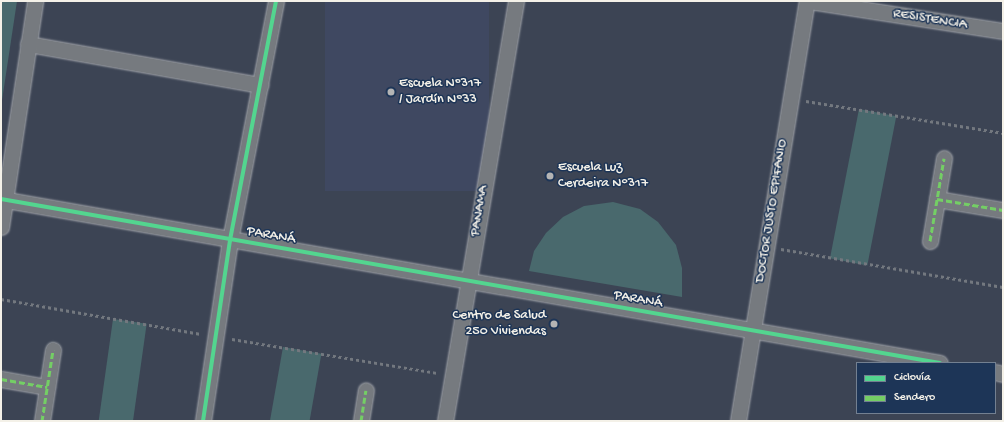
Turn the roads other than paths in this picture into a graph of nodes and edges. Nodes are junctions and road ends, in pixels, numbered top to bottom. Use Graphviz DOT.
graph roads {
  1 [pos="35,1"];
  2 [pos="276,1"];
  3 [pos="516,1"];
  4 [pos="808,1"];
  5 [pos="1003,31"];
  6 [pos="28,44"];
  7 [pos="260,85"];
  8 [pos="944,158"];
  9 [pos="3,200"];
  10 [pos="937,200"];
  11 [pos="1003,210"];
  12 [pos="1,227"];
  13 [pos="230,240"];
  14 [pos="930,241"];
  15 [pos="467,282"];
  16 [pos="753,331"];
  17 [pos="53,350"];
  18 [pos="934,362"];
  19 [pos="1,379"];
  20 [pos="47,387"];
  21 [pos="366,390"];
  22 [pos="42,421"];
  23 [pos="203,421"];
  24 [pos="361,421"];
  25 [pos="445,421"];
  26 [pos="738,421"];
  1 -- 6 [label="street"];
  2 -- 7 [label="street"];
  3 -- 15 [label="street, PANAMA"];
  4 -- 5 [label="street, RESISTENCIA"];
  4 -- 16 [label="street, DOCTOR JUSTO EPIFANIO"];
  6 -- 7 [label="street"];
  6 -- 9 [label="street"];
  7 -- 13 [label="street"];
  8 -- 10 [label="street"];
  9 -- 12 [label="street"];
  9 -- 13 [label="street, PARANÁ"];
  10 -- 11 [label="street"];
  10 -- 14 [label="street"];
  13 -- 15 [label="street, PARANÁ"];
  13 -- 23 [label="street"];
  15 -- 16 [label="street, PARANÁ"];
  15 -- 25 [label="street, PANAMA"];
  16 -- 18 [label="street, PARANÁ"];
  16 -- 26 [label="street, DOCTOR JUSTO EPIFANIO"];
  17 -- 20 [label="street"];
  19 -- 20 [label="street"];
  20 -- 22 [label="street"];
  21 -- 24 [label="street"];
}
